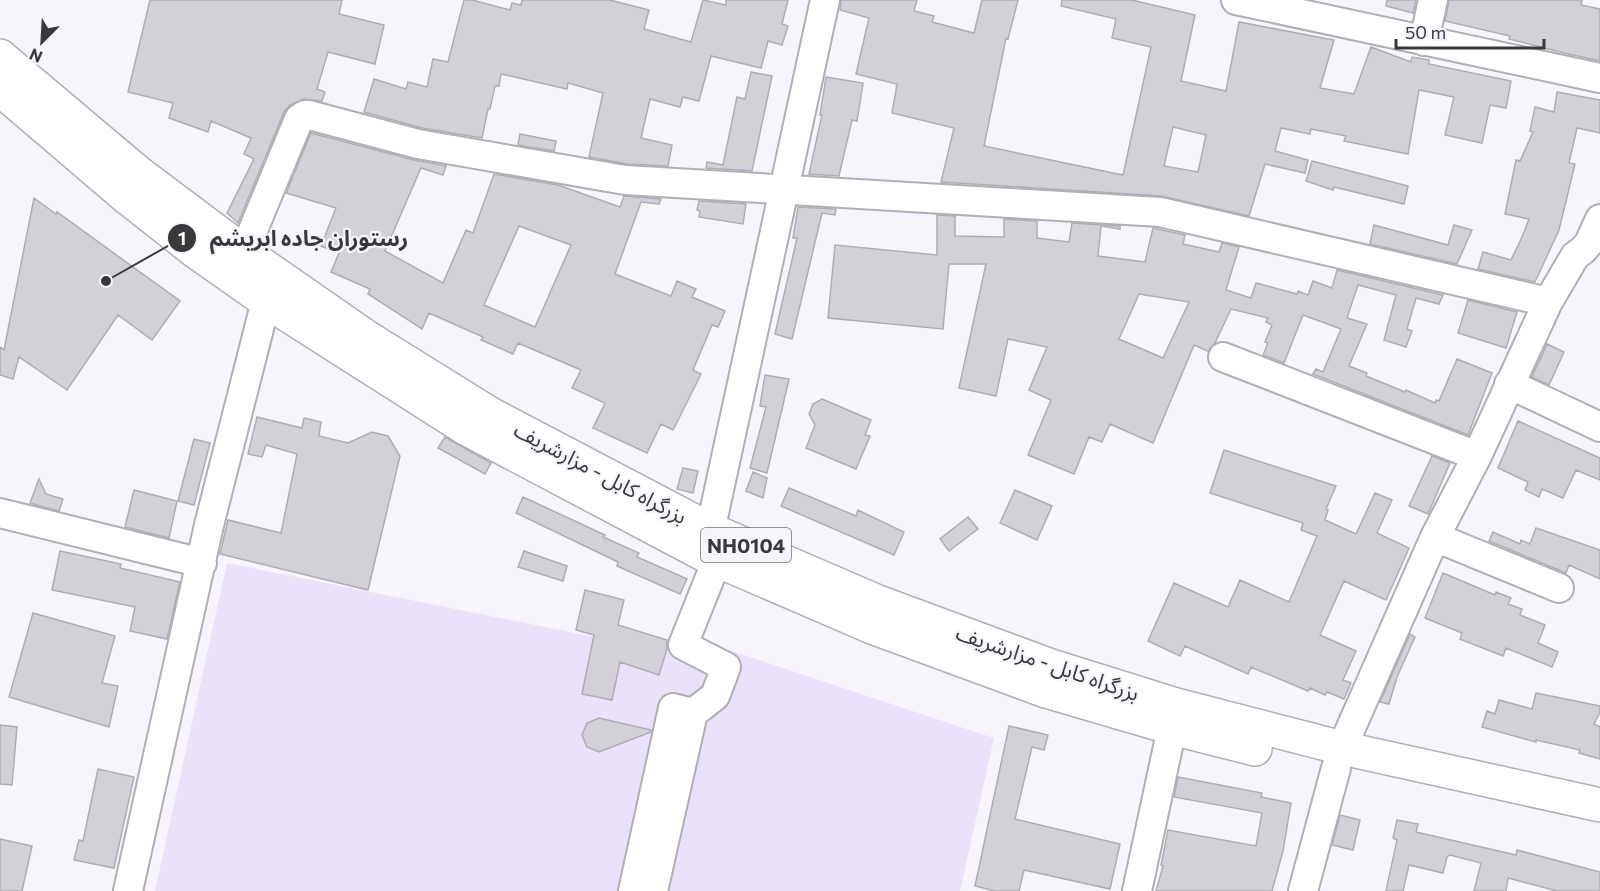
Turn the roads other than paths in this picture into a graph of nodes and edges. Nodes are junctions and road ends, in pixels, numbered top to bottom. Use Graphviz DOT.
graph roads {
  1 [pos="825,0"];
  2 [pos="1236,0"];
  3 [pos="1433,0"];
  4 [pos="1425,41"];
  5 [pos="0,56"];
  6 [pos="1600,78"];
  7 [pos="0,89"];
  8 [pos="783,189"];
  9 [pos="1600,219"];
  10 [pos="244,252"];
  11 [pos="266,301"];
  12 [pos="1548,302"];
  13 [pos="1223,357"];
  14 [pos="1509,384"];
  15 [pos="1600,427"];
  16 [pos="1477,456"];
  17 [pos="0,513"];
  18 [pos="1435,537"];
  19 [pos="711,548"];
  20 [pos="202,563"];
  21 [pos="1559,588"];
  22 [pos="693,712"];
  23 [pos="1172,728"];
  24 [pos="1339,758"];
  25 [pos="1600,805"];
  26 [pos="1600,826"];
  27 [pos="128,891"];
  28 [pos="633,891"];
  29 [pos="653,891"];
  30 [pos="1137,891"];
  31 [pos="1303,891"];
  1 -- 8 [label="street"];
  2 -- 4 [label="street"];
  3 -- 4 [label="street"];
  4 -- 6 [label="street"];
  5 -- 10 [label="highway, بزرگراه کابل - مزارشریف / NH0104"];
  7 -- 11 [label="highway, بزرگراه کابل - مزارشریف / NH0104"];
  8 -- 10 [label="street"];
  8 -- 12 [label="street"];
  8 -- 19 [label="street"];
  9 -- 12 [label="street"];
  10 -- 19 [label="highway, بزرگراه کابل - مزارشریف / NH0104"];
  11 -- 19 [label="highway, بزرگراه کابل - مزارشریف / NH0104"];
  11 -- 20 [label="street"];
  12 -- 14 [label="street"];
  13 -- 16 [label="street"];
  14 -- 15 [label="street"];
  14 -- 16 [label="street"];
  16 -- 18 [label="street"];
  17 -- 20 [label="street"];
  18 -- 21 [label="street"];
  18 -- 24 [label="street"];
  19 -- 22 [label="street"];
  19 -- 23 [label="highway, بزرگراه کابل - مزارشریف / NH0104"];
  19 -- 24 [label="highway, بزرگراه کابل - مزارشریف / NH0104"];
  20 -- 27 [label="street"];
  22 -- 28 [label="street"];
  22 -- 29 [label="street"];
  23 -- 24 [label="highway, بزرگراه کابل - مزارشریف / NH0104"];
  23 -- 30 [label="street"];
  24 -- 25 [label="highway, بزرگراه کابل - مزارشریف / NH0104"];
  24 -- 26 [label="highway, بزرگراه کابل - مزارشریف / NH0104"];
  24 -- 31 [label="street"];
}
